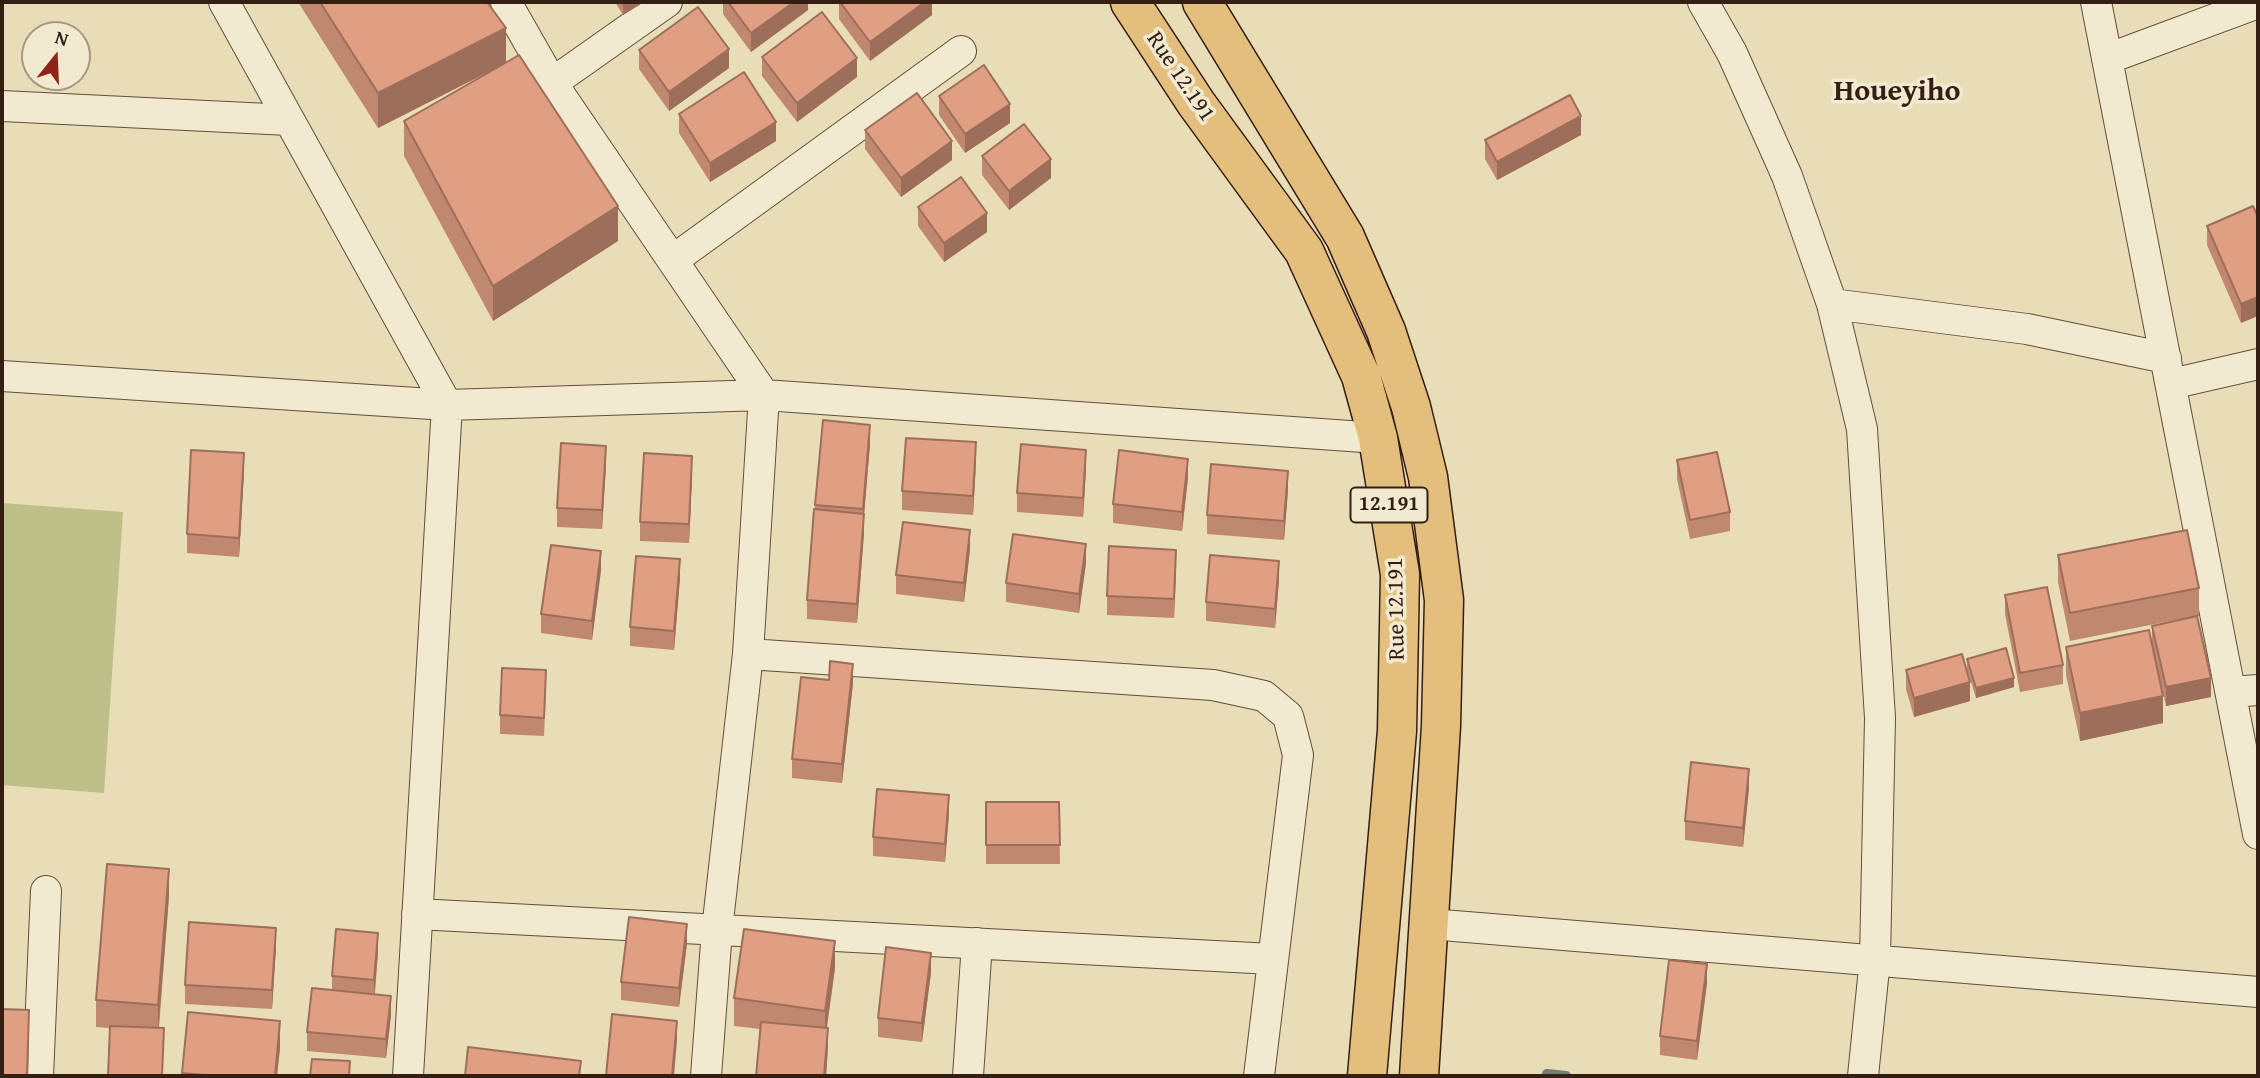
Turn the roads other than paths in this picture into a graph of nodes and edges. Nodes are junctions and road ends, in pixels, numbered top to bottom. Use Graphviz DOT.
graph roads {
  1 [pos="224,2"];
  2 [pos="506,2"];
  3 [pos="667,2"];
  4 [pos="1130,2"];
  5 [pos="1202,2"];
  6 [pos="1703,2"];
  7 [pos="2096,2"];
  8 [pos="2258,4"];
  9 [pos="961,51"];
  10 [pos="2107,59"];
  11 [pos="552,83"];
  12 [pos="2,106"];
  13 [pos="289,120"];
  14 [pos="673,260"];
  15 [pos="1832,304"];
  16 [pos="2258,364"];
  17 [pos="2168,371"];
  18 [pos="2,376"];
  19 [pos="764,395"];
  20 [pos="447,405"];
  21 [pos="1378,438"];
  22 [pos="748,654"];
  23 [pos="2244,691"];
  24 [pos="2258,834"];
  25 [pos="46,891"];
  26 [pos="417,914"];
  27 [pos="1430,924"];
  28 [pos="717,930"];
  29 [pos="977,943"];
  30 [pos="1272,959"];
  31 [pos="1875,959"];
  32 [pos="2258,992"];
  33 [pos="1366,1074"];
  34 [pos="38,1076"];
  35 [pos="408,1076"];
  36 [pos="706,1076"];
  37 [pos="968,1076"];
  38 [pos="1259,1076"];
  39 [pos="1419,1076"];
  40 [pos="1863,1076"];
  1 -- 13 [label="street"];
  2 -- 11 [label="street"];
  3 -- 11 [label="street"];
  4 -- 21 [label="main road, Rue 12.191 / 12.191"];
  5 -- 27 [label="main road, Rue 12.191"];
  6 -- 15 [label="street"];
  7 -- 10 [label="street"];
  8 -- 10 [label="street"];
  9 -- 14 [label="street"];
  10 -- 17 [label="street"];
  11 -- 14 [label="street"];
  12 -- 13 [label="street"];
  13 -- 20 [label="street"];
  14 -- 19 [label="street"];
  15 -- 17 [label="street"];
  15 -- 31 [label="street"];
  16 -- 17 [label="street"];
  17 -- 23 [label="street"];
  18 -- 20 [label="street"];
  19 -- 20 [label="street"];
  19 -- 21 [label="street"];
  19 -- 22 [label="street"];
  20 -- 26 [label="street"];
  21 -- 33 [label="main road, Rue 12.191 / 12.191"];
  22 -- 28 [label="street"];
  22 -- 30 [label="street"];
  23 -- 24 [label="street"];
  25 -- 34 [label="street"];
  26 -- 28 [label="street"];
  26 -- 35 [label="street"];
  27 -- 31 [label="street"];
  27 -- 39 [label="main road, Rue 12.191"];
  28 -- 29 [label="street"];
  28 -- 36 [label="street"];
  29 -- 30 [label="street"];
  29 -- 37 [label="street"];
  30 -- 38 [label="street"];
  31 -- 32 [label="street"];
  31 -- 40 [label="street"];
}
